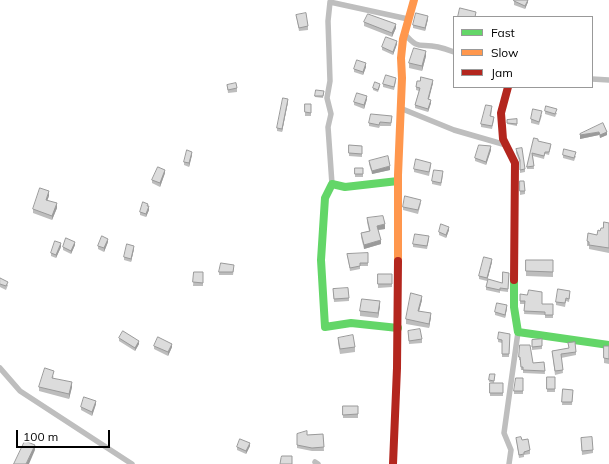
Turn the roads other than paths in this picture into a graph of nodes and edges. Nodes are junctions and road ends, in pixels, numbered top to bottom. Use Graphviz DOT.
graph roads {
  1 [pos="414,0"];
  2 [pos="408,19"];
  3 [pos="404,33"];
  4 [pos="453,52"];
  5 [pos="593,79"];
  6 [pos="609,80"];
  7 [pos="508,88"];
  8 [pos="400,108"];
  9 [pos="506,145"];
  10 [pos="398,181"];
  11 [pos="332,184"];
  12 [pos="398,328"];
  13 [pos="518,332"];
  14 [pos="609,346"];
  15 [pos="0,368"];
  16 [pos="132,464"];
  17 [pos="393,464"];
  18 [pos="510,464"];
  1 -- 2 [label="street"];
  2 -- 3 [label="street"];
  2 -- 11 [label="street"];
  3 -- 4 [label="street"];
  3 -- 8 [label="street"];
  5 -- 6 [label="street"];
  7 -- 9 [label="street"];
  8 -- 9 [label="street"];
  8 -- 10 [label="street"];
  9 -- 13 [label="street"];
  10 -- 11 [label="street"];
  10 -- 12 [label="street"];
  11 -- 12 [label="street"];
  12 -- 17 [label="street"];
  13 -- 14 [label="street"];
  13 -- 18 [label="street"];
  15 -- 16 [label="street"];
}
